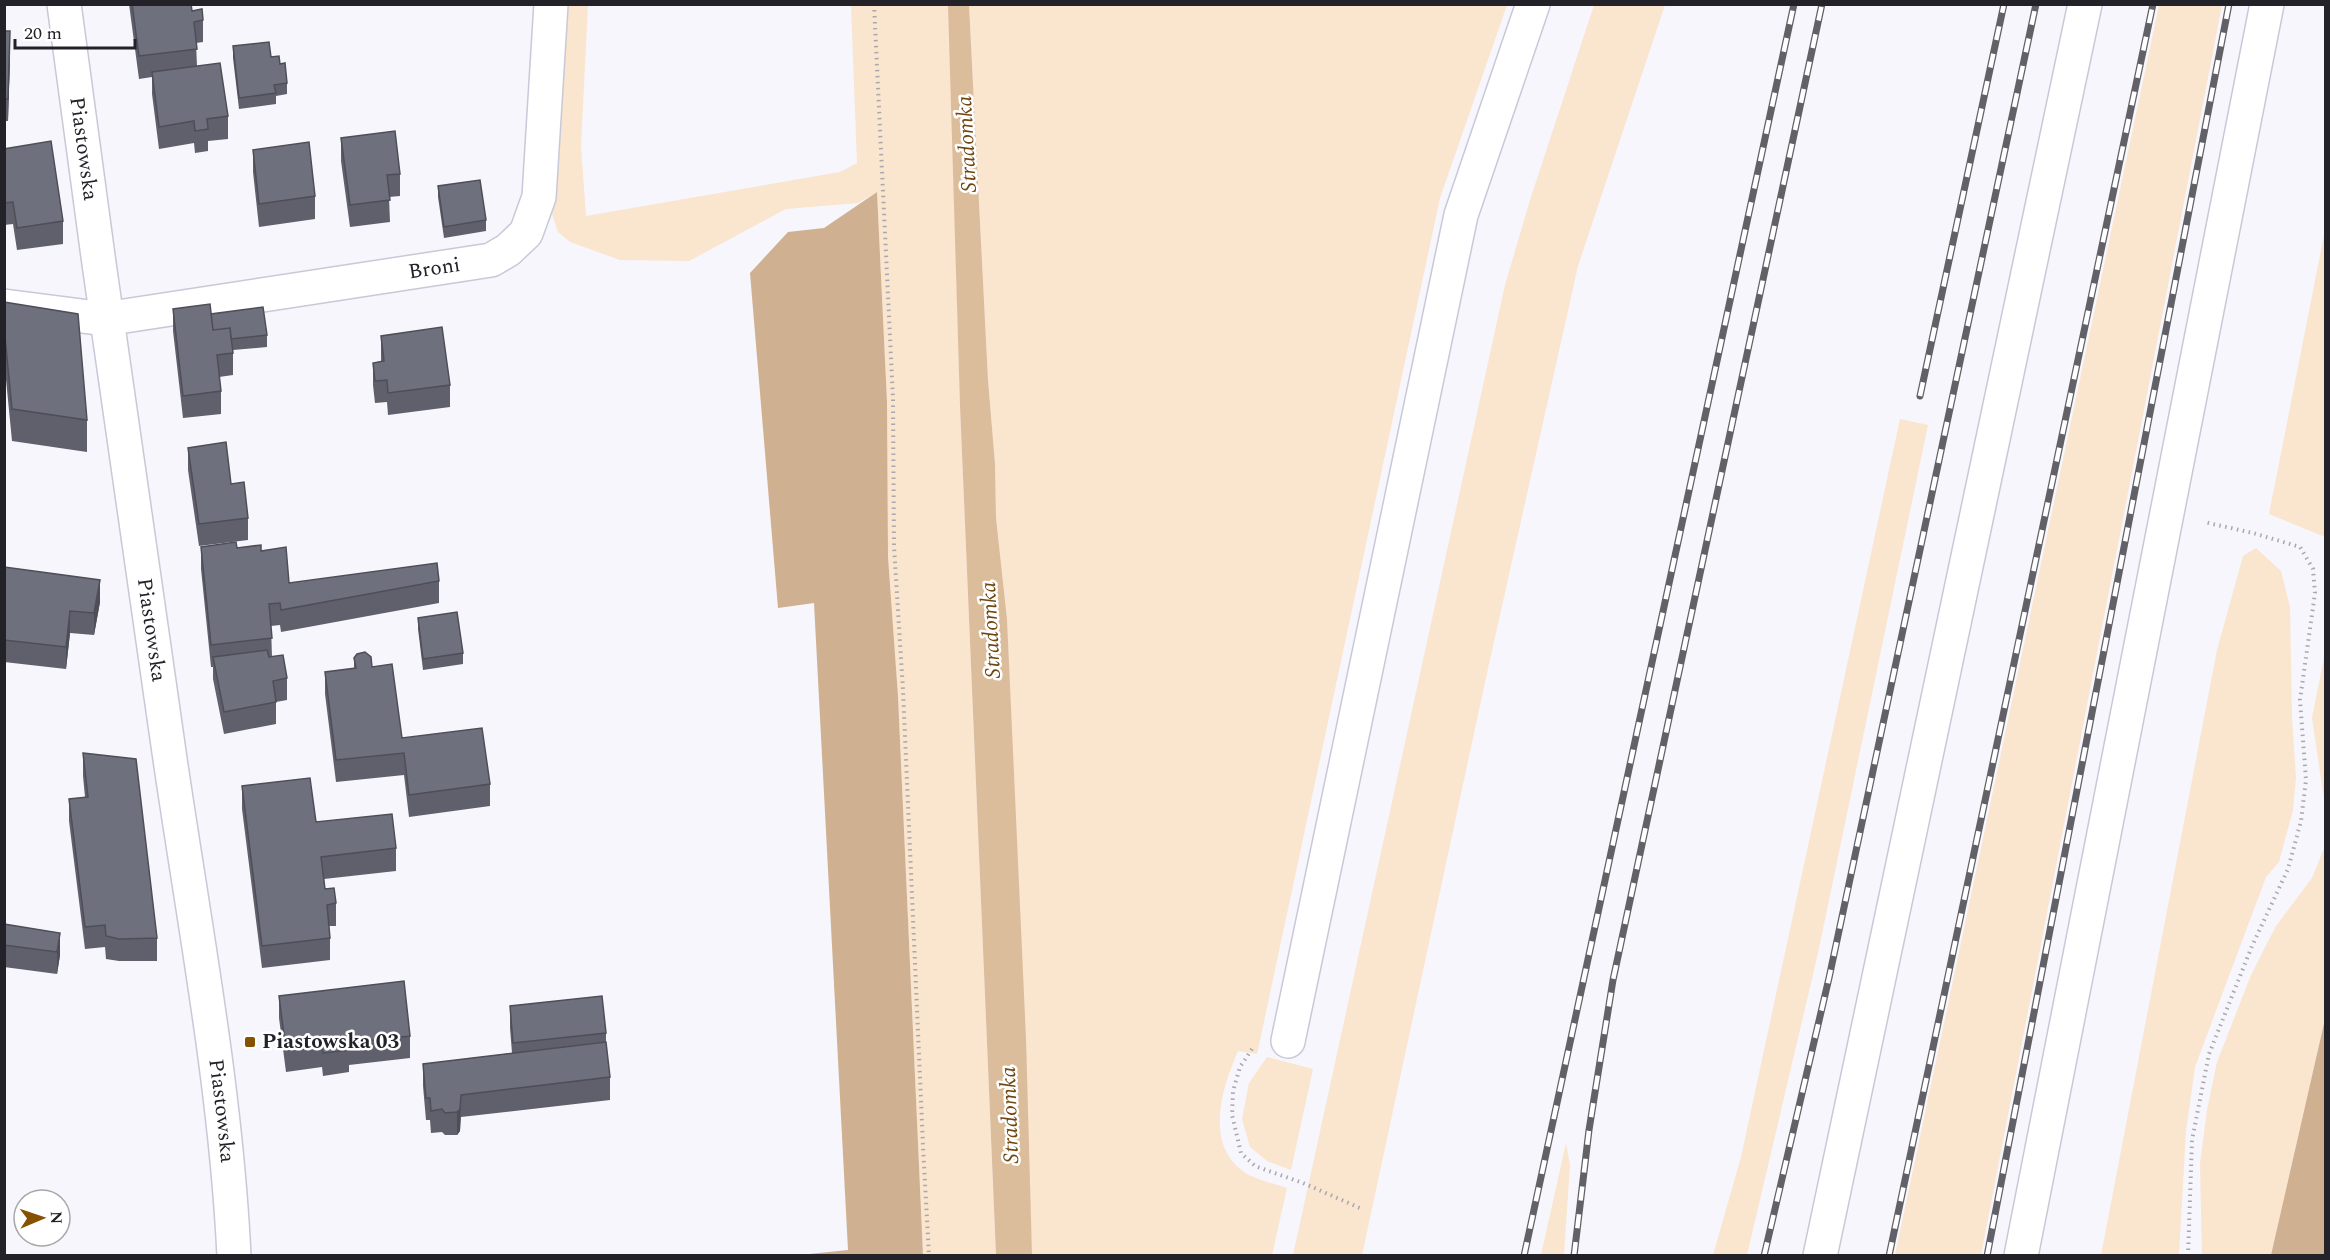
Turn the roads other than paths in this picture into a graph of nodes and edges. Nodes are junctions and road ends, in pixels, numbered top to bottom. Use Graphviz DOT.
graph roads {
  1 [pos="64,4"];
  2 [pos="551,4"];
  3 [pos="1533,4"];
  4 [pos="2085,4"];
  5 [pos="2267,4"];
  6 [pos="4,306"];
  7 [pos="105,319"];
  8 [pos="1288,1041"];
  9 [pos="234,1256"];
  10 [pos="1820,1256"];
  11 [pos="2021,1256"];
  1 -- 7 [label="street, Piastowska"];
  2 -- 7 [label="street, Broni"];
  3 -- 8 [label="street"];
  4 -- 10 [label="street"];
  5 -- 11 [label="street"];
  6 -- 7 [label="street, Broni"];
  7 -- 9 [label="street, Piastowska"];
}
